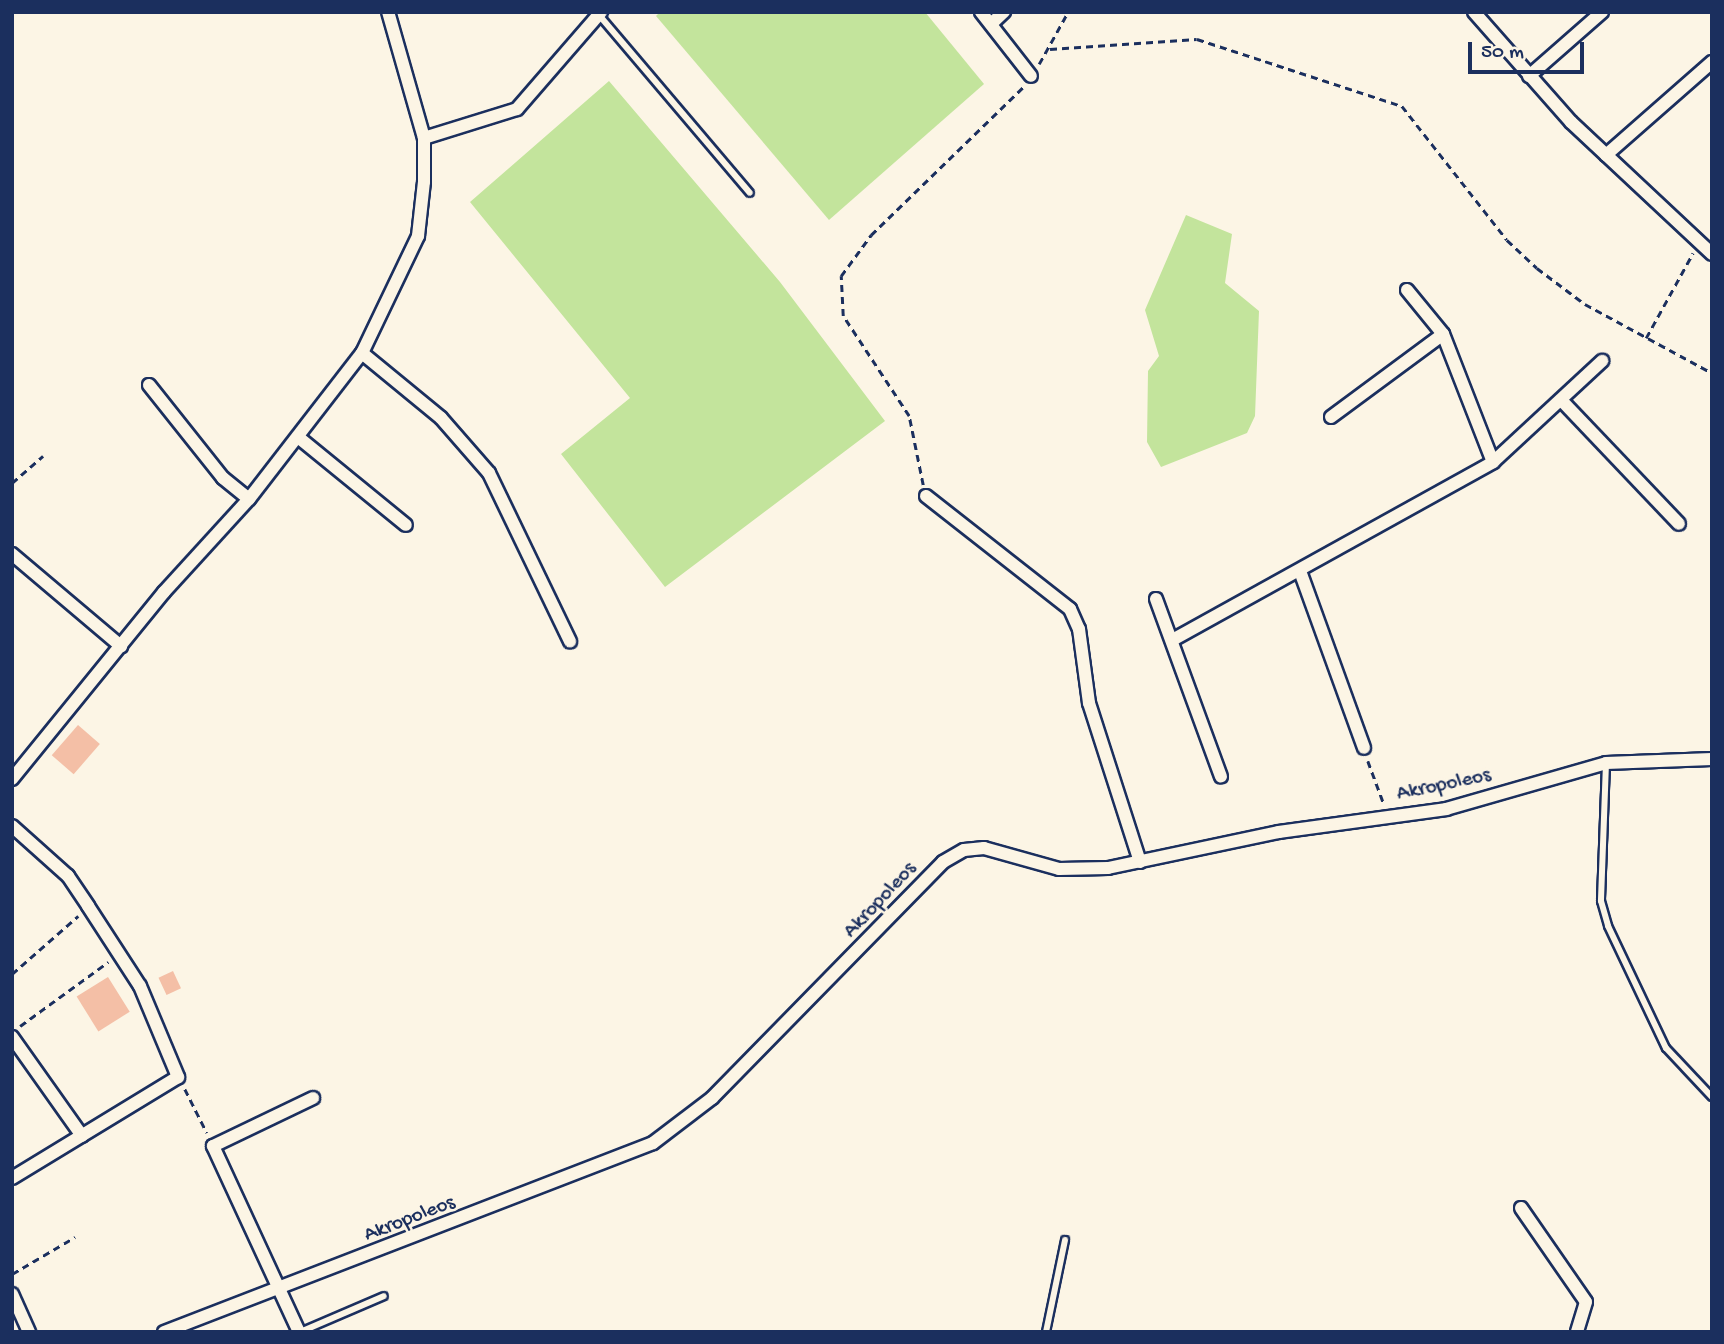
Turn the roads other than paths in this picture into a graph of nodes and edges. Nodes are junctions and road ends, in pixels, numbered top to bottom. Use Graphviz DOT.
graph roads {
  1 [pos="388,12"];
  2 [pos="981,12"];
  3 [pos="1004,12"];
  4 [pos="1474,12"];
  5 [pos="1602,12"];
  6 [pos="599,13"];
  7 [pos="991,24"];
  8 [pos="1708,71"];
  9 [pos="1031,76"];
  10 [pos="1528,76"];
  11 [pos="424,138"];
  12 [pos="1606,155"];
  13 [pos="750,193"];
  14 [pos="1712,254"];
  15 [pos="1408,290"];
  16 [pos="1443,334"];
  17 [pos="362,353"];
  18 [pos="1602,361"];
  19 [pos="149,385"];
  20 [pos="1563,402"];
  21 [pos="1331,417"];
  22 [pos="298,437"];
  23 [pos="1493,463"];
  24 [pos="926,496"];
  25 [pos="249,499"];
  26 [pos="1679,524"];
  27 [pos="406,525"];
  28 [pos="12,554"];
  29 [pos="1300,571"];
  30 [pos="1156,599"];
  31 [pos="1174,639"];
  32 [pos="570,641"];
  33 [pos="121,646"];
  34 [pos="1364,748"];
  35 [pos="1712,759"];
  36 [pos="1606,764"];
  37 [pos="1221,777"];
  38 [pos="12,779"];
  39 [pos="12,826"];
  40 [pos="1140,862"];
  41 [pos="12,1034"];
  42 [pos="1712,1097"];
  43 [pos="313,1098"];
  44 [pos="82,1136"];
  45 [pos="12,1178"];
  46 [pos="1521,1208"];
  47 [pos="1066,1240"];
  48 [pos="280,1290"];
  49 [pos="12,1294"];
  50 [pos="384,1296"];
  51 [pos="29,1332"];
  52 [pos="164,1332"];
  53 [pos="299,1332"];
  54 [pos="1046,1332"];
  55 [pos="1577,1332"];
  1 -- 11 [label="street"];
  2 -- 7 [label="street"];
  3 -- 7 [label="street"];
  4 -- 10 [label="street"];
  5 -- 10 [label="street"];
  6 -- 11 [label="street"];
  6 -- 13 [label="lane"];
  7 -- 9 [label="street"];
  8 -- 12 [label="street"];
  10 -- 12 [label="street"];
  11 -- 17 [label="street"];
  12 -- 14 [label="street"];
  15 -- 16 [label="street"];
  16 -- 21 [label="street"];
  16 -- 23 [label="street"];
  17 -- 22 [label="street"];
  17 -- 32 [label="street"];
  18 -- 20 [label="street"];
  19 -- 25 [label="street"];
  20 -- 23 [label="street"];
  20 -- 26 [label="street"];
  22 -- 25 [label="street"];
  22 -- 27 [label="street"];
  23 -- 29 [label="street"];
  24 -- 40 [label="street"];
  25 -- 33 [label="street"];
  28 -- 33 [label="street"];
  29 -- 31 [label="street"];
  29 -- 34 [label="street"];
  30 -- 31 [label="street"];
  31 -- 37 [label="street"];
  33 -- 38 [label="street"];
  35 -- 36 [label="street, Akropoleos"];
  36 -- 40 [label="street, Akropoleos"];
  36 -- 42 [label="lane"];
  39 -- 44 [label="street"];
  40 -- 48 [label="street, Akropoleos"];
  41 -- 44 [label="street"];
  43 -- 48 [label="street"];
  44 -- 45 [label="street"];
  46 -- 55 [label="street"];
  47 -- 54 [label="lane"];
  48 -- 52 [label="street, Akropoleos"];
  48 -- 53 [label="street"];
  49 -- 51 [label="street"];
  50 -- 53 [label="lane"];
}
